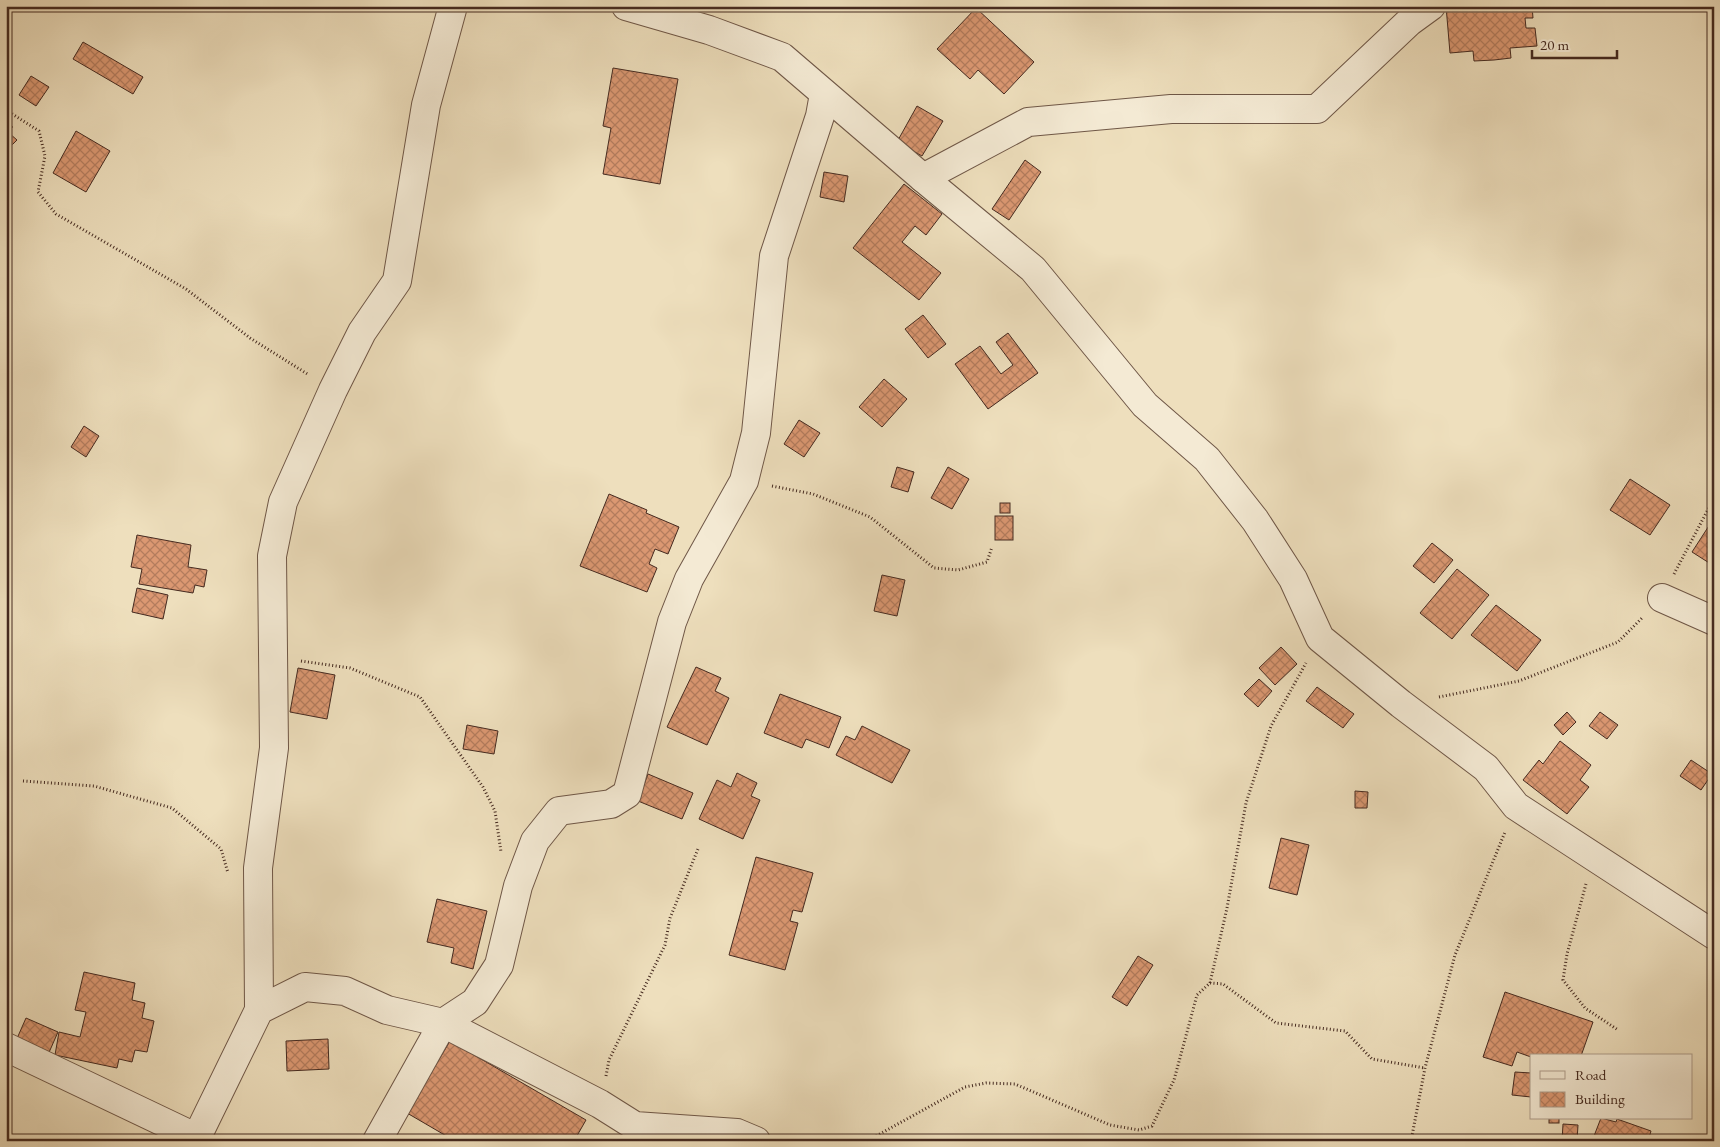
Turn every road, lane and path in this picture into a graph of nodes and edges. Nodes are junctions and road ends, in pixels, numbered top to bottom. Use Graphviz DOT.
graph roads {
  1 [pos="453,6"];
  2 [pos="626,6"];
  3 [pos="1431,6"];
  4 [pos="824,94"];
  5 [pos="6,110"];
  6 [pos="922,178"];
  7 [pos="333,390"];
  8 [pos="744,481"];
  9 [pos="1714,498"];
  10 [pos="992,547"];
  11 [pos="1662,598"];
  12 [pos="1714,621"];
  13 [pos="1320,638"];
  14 [pos="272,657"];
  15 [pos="1402,704"];
  16 [pos="23,781"];
  17 [pos="1516,806"];
  18 [pos="698,848"];
  19 [pos="1593,856"];
  20 [pos="229,876"];
  21 [pos="518,886"];
  22 [pos="1714,935"];
  23 [pos="1210,983"];
  24 [pos="260,1010"];
  25 [pos="443,1023"];
  26 [pos="1618,1030"];
  27 [pos="6,1047"];
  28 [pos="1425,1068"];
  29 [pos="600,1104"];
  30 [pos="196,1139"];
  31 [pos="377,1141"];
  32 [pos="756,1141"];
  33 [pos="867,1141"];
  34 [pos="1411,1141"];
  1 -- 7 [label="street"];
  2 -- 4 [label="street"];
  3 -- 6 [label="street"];
  4 -- 6 [label="street"];
  4 -- 8 [label="street"];
  5 -- 7 [label="path"];
  6 -- 13 [label="street"];
  7 -- 14 [label="street"];
  8 -- 10 [label="path"];
  8 -- 21 [label="street"];
  9 -- 11 [label="path"];
  11 -- 12 [label="street"];
  11 -- 15 [label="path"];
  13 -- 15 [label="street"];
  13 -- 23 [label="path"];
  14 -- 21 [label="path"];
  14 -- 24 [label="street"];
  15 -- 17 [label="street"];
  16 -- 20 [label="path"];
  17 -- 19 [label="street"];
  17 -- 28 [label="path"];
  18 -- 29 [label="path"];
  19 -- 22 [label="street"];
  19 -- 26 [label="path"];
  21 -- 25 [label="street"];
  23 -- 28 [label="path"];
  23 -- 33 [label="path"];
  24 -- 25 [label="street"];
  24 -- 30 [label="street"];
  25 -- 29 [label="street"];
  25 -- 31 [label="street"];
  27 -- 30 [label="street"];
  28 -- 34 [label="path"];
  29 -- 32 [label="street"];
}
